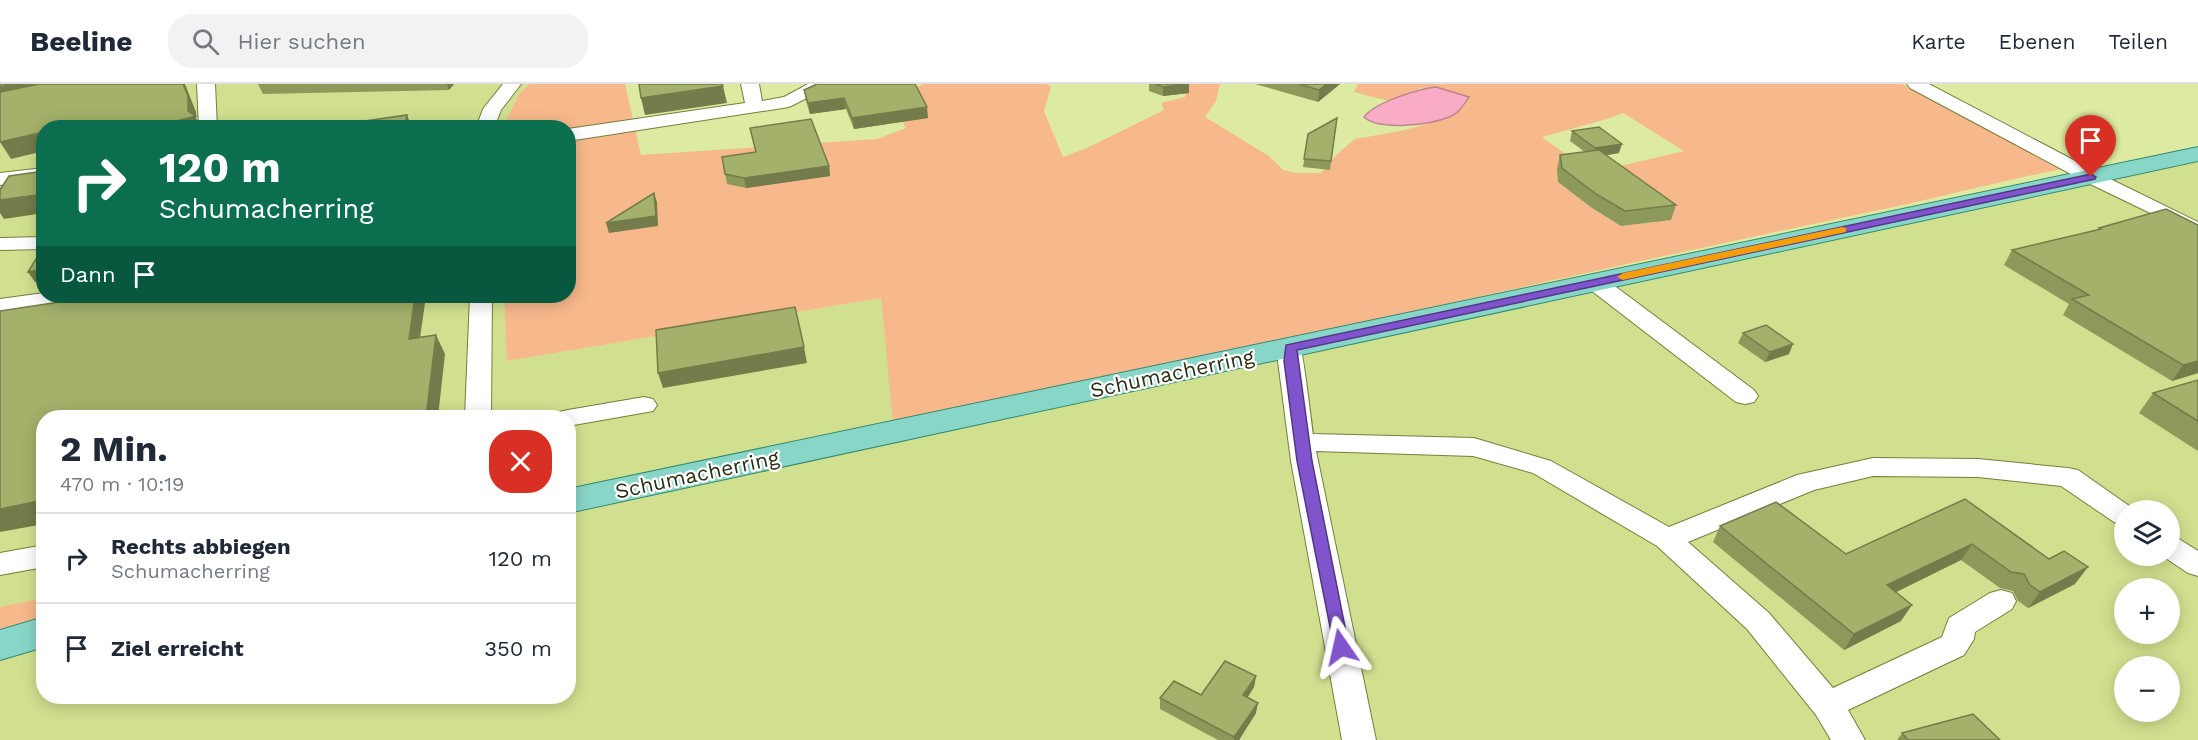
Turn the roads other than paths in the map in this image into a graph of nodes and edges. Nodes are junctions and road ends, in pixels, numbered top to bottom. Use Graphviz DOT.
graph roads {
  1 [pos="206,84"];
  2 [pos="512,84"];
  3 [pos="750,84"];
  4 [pos="820,84"];
  5 [pos="1916,84"];
  6 [pos="755,108"];
  7 [pos="208,120"];
  8 [pos="488,120"];
  9 [pos="576,134"];
  10 [pos="2198,154"];
  11 [pos="36,175"];
  12 [pos="2091,177"];
  13 [pos="0,179"];
  14 [pos="2198,230"];
  15 [pos="36,243"];
  16 [pos="0,244"];
  17 [pos="1596,283"];
  18 [pos="36,301"];
  19 [pos="481,303"];
  20 [pos="0,306"];
  21 [pos="1291,348"];
  22 [pos="1745,396"];
  23 [pos="644,405"];
  24 [pos="478,410"];
  25 [pos="576,417"];
  26 [pos="1302,442"];
  27 [pos="576,499"];
  28 [pos="2114,508"];
  29 [pos="1667,539"];
  30 [pos="2180,553"];
  31 [pos="36,557"];
  32 [pos="0,564"];
  33 [pos="2198,565"];
  34 [pos="2001,601"];
  35 [pos="36,634"];
  36 [pos="0,645"];
  37 [pos="1828,705"];
  38 [pos="1359,740"];
  39 [pos="1848,740"];
  1 -- 7 [label="street"];
  2 -- 8 [label="street"];
  3 -- 6 [label="street"];
  4 -- 6 [label="street"];
  5 -- 12 [label="street"];
  6 -- 9 [label="street"];
  10 -- 12 [label="main road, Schumacherring"];
  11 -- 13 [label="street"];
  12 -- 14 [label="street"];
  12 -- 17 [label="main road, Schumacherring"];
  15 -- 16 [label="street"];
  17 -- 21 [label="main road, Schumacherring"];
  17 -- 22 [label="street"];
  18 -- 20 [label="street"];
  19 -- 24 [label="street"];
  21 -- 26 [label="street"];
  21 -- 27 [label="main road, Schumacherring"];
  23 -- 25 [label="street"];
  26 -- 29 [label="street"];
  26 -- 38 [label="street"];
  28 -- 29 [label="street"];
  29 -- 37 [label="street"];
  30 -- 33 [label="street"];
  31 -- 32 [label="street"];
  34 -- 37 [label="street"];
  35 -- 36 [label="main road"];
  37 -- 39 [label="street"];
}
